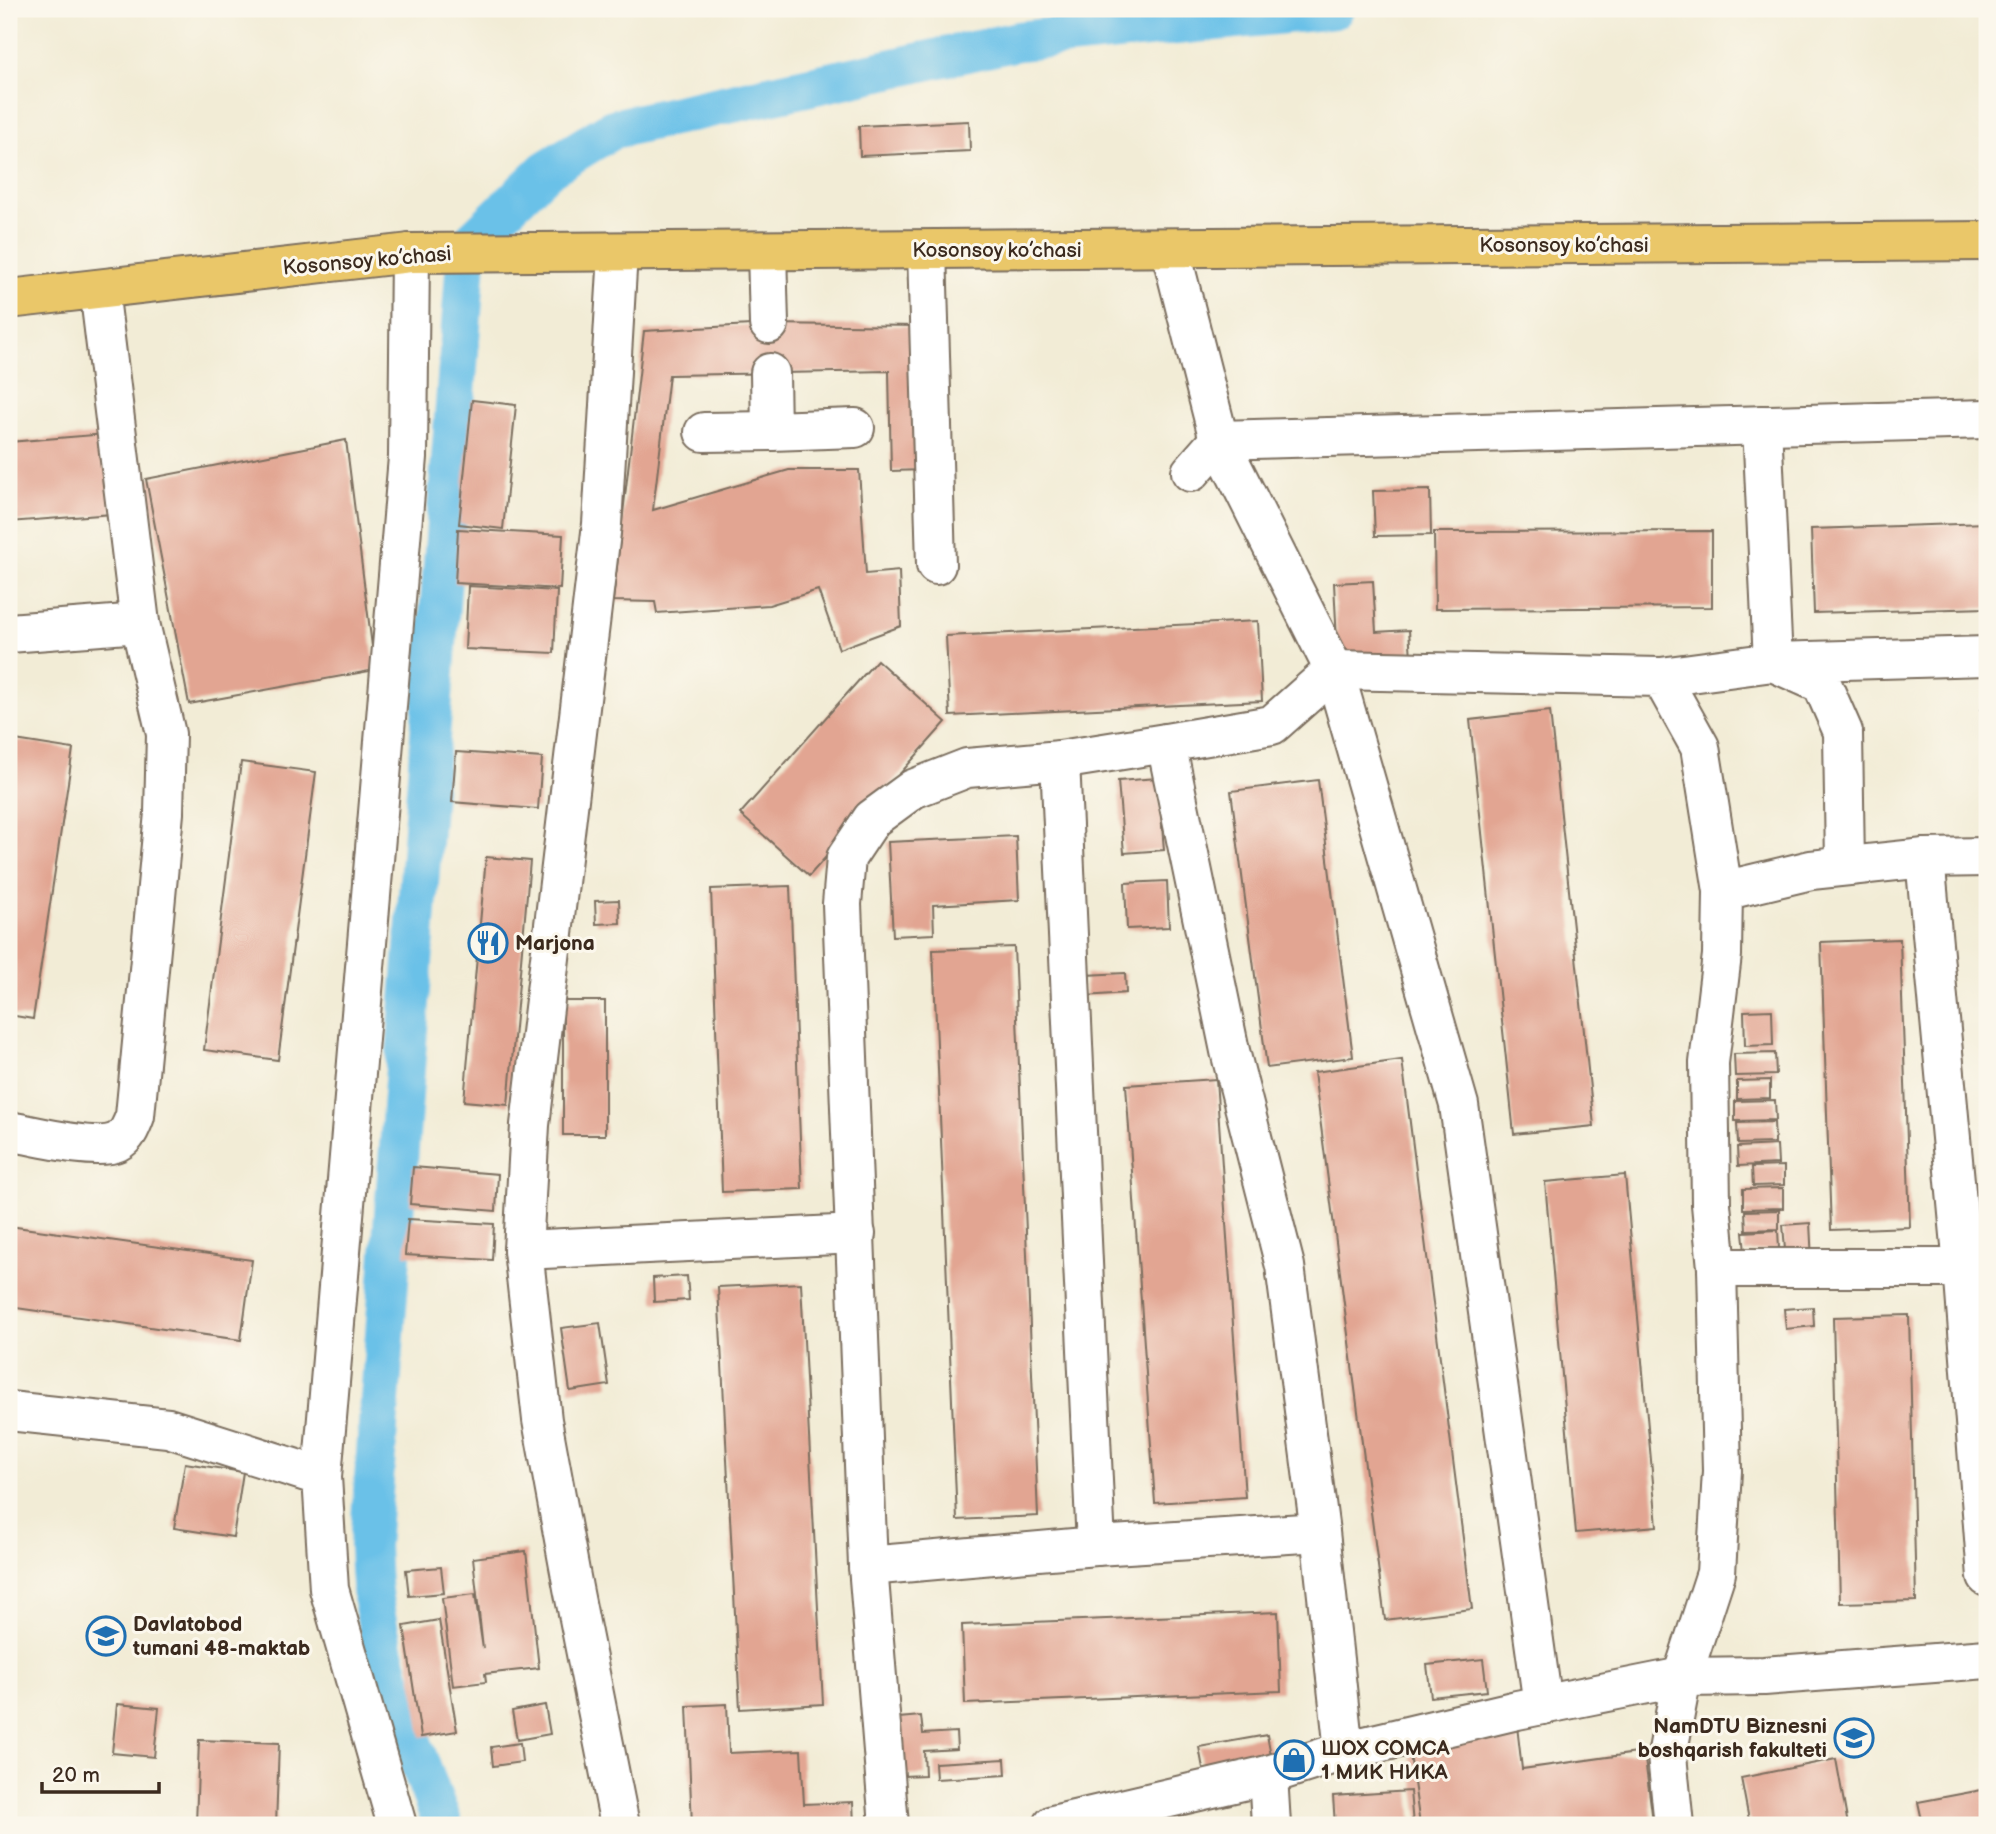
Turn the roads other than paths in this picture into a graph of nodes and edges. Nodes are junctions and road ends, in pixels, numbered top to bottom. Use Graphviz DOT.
graph roads {
  1 [pos="1987,242"];
  2 [pos="1170,248"];
  3 [pos="927,250"];
  4 [pos="768,251"];
  5 [pos="411,253"];
  6 [pos="618,253"];
  7 [pos="99,289"];
  8 [pos="9,299"];
  9 [pos="769,324"];
  10 [pos="770,373"];
  11 [pos="1987,419"];
  12 [pos="1762,425"];
  13 [pos="855,428"];
  14 [pos="771,431"];
  15 [pos="704,432"];
  16 [pos="1219,440"];
  17 [pos="1191,472"];
  18 [pos="936,565"];
  19 [pos="140,623"];
  20 [pos="9,633"];
  21 [pos="1987,656"];
  22 [pos="1773,662"];
  23 [pos="1334,670"];
  24 [pos="1661,677"];
  25 [pos="1166,743"];
  26 [pos="1060,761"];
  27 [pos="1987,857"];
  28 [pos="1925,858"];
  29 [pos="1845,866"];
  30 [pos="1723,891"];
  31 [pos="9,1131"];
  32 [pos="856,1234"];
  33 [pos="523,1250"];
  34 [pos="1717,1268"];
  35 [pos="1975,1268"];
  36 [pos="9,1410"];
  37 [pos="322,1477"];
  38 [pos="1320,1532"];
  39 [pos="1096,1546"];
  40 [pos="868,1566"];
  41 [pos="1987,1577"];
  42 [pos="1987,1659"];
  43 [pos="1682,1677"];
  44 [pos="1543,1705"];
  45 [pos="1345,1751"];
  46 [pos="1268,1775"];
  47 [pos="1062,1824"];
  48 [pos="397,1825"];
  49 [pos="620,1825"];
  50 [pos="889,1825"];
  51 [pos="1270,1825"];
  52 [pos="1674,1825"];
  1 -- 2 [label="main road, Kosonsoy ko’chasi"];
  2 -- 3 [label="main road, Kosonsoy ko’chasi"];
  2 -- 16 [label="street"];
  3 -- 4 [label="main road, Kosonsoy ko’chasi"];
  3 -- 18 [label="street"];
  4 -- 6 [label="main road, Kosonsoy ko’chasi"];
  4 -- 9 [label="street"];
  5 -- 6 [label="main road, Kosonsoy ko’chasi"];
  5 -- 7 [label="main road, Kosonsoy ko’chasi"];
  5 -- 37 [label="street"];
  6 -- 33 [label="street"];
  7 -- 8 [label="main road, Kosonsoy ko’chasi"];
  7 -- 19 [label="street"];
  10 -- 14 [label="street"];
  11 -- 12 [label="street"];
  12 -- 16 [label="street"];
  12 -- 22 [label="street"];
  13 -- 14 [label="street"];
  14 -- 15 [label="street"];
  16 -- 17 [label="street"];
  16 -- 23 [label="street"];
  19 -- 20 [label="street"];
  19 -- 31 [label="street"];
  21 -- 22 [label="street"];
  22 -- 24 [label="street"];
  22 -- 29 [label="street"];
  23 -- 24 [label="street"];
  23 -- 25 [label="street"];
  23 -- 44 [label="street"];
  24 -- 30 [label="street"];
  25 -- 26 [label="street"];
  25 -- 38 [label="street"];
  26 -- 32 [label="street"];
  26 -- 39 [label="street"];
  27 -- 28 [label="street"];
  28 -- 29 [label="street"];
  28 -- 35 [label="street"];
  29 -- 30 [label="street"];
  30 -- 34 [label="street"];
  32 -- 33 [label="street"];
  32 -- 40 [label="street"];
  33 -- 49 [label="street"];
  34 -- 35 [label="street"];
  34 -- 43 [label="street"];
  35 -- 41 [label="street"];
  36 -- 37 [label="street"];
  37 -- 48 [label="street"];
  38 -- 39 [label="street"];
  38 -- 45 [label="street"];
  39 -- 40 [label="street"];
  40 -- 50 [label="street"];
  42 -- 43 [label="street"];
  43 -- 44 [label="street"];
  43 -- 52 [label="street"];
  44 -- 45 [label="street"];
  45 -- 46 [label="street"];
  46 -- 47 [label="street"];
  46 -- 51 [label="street"];
}
